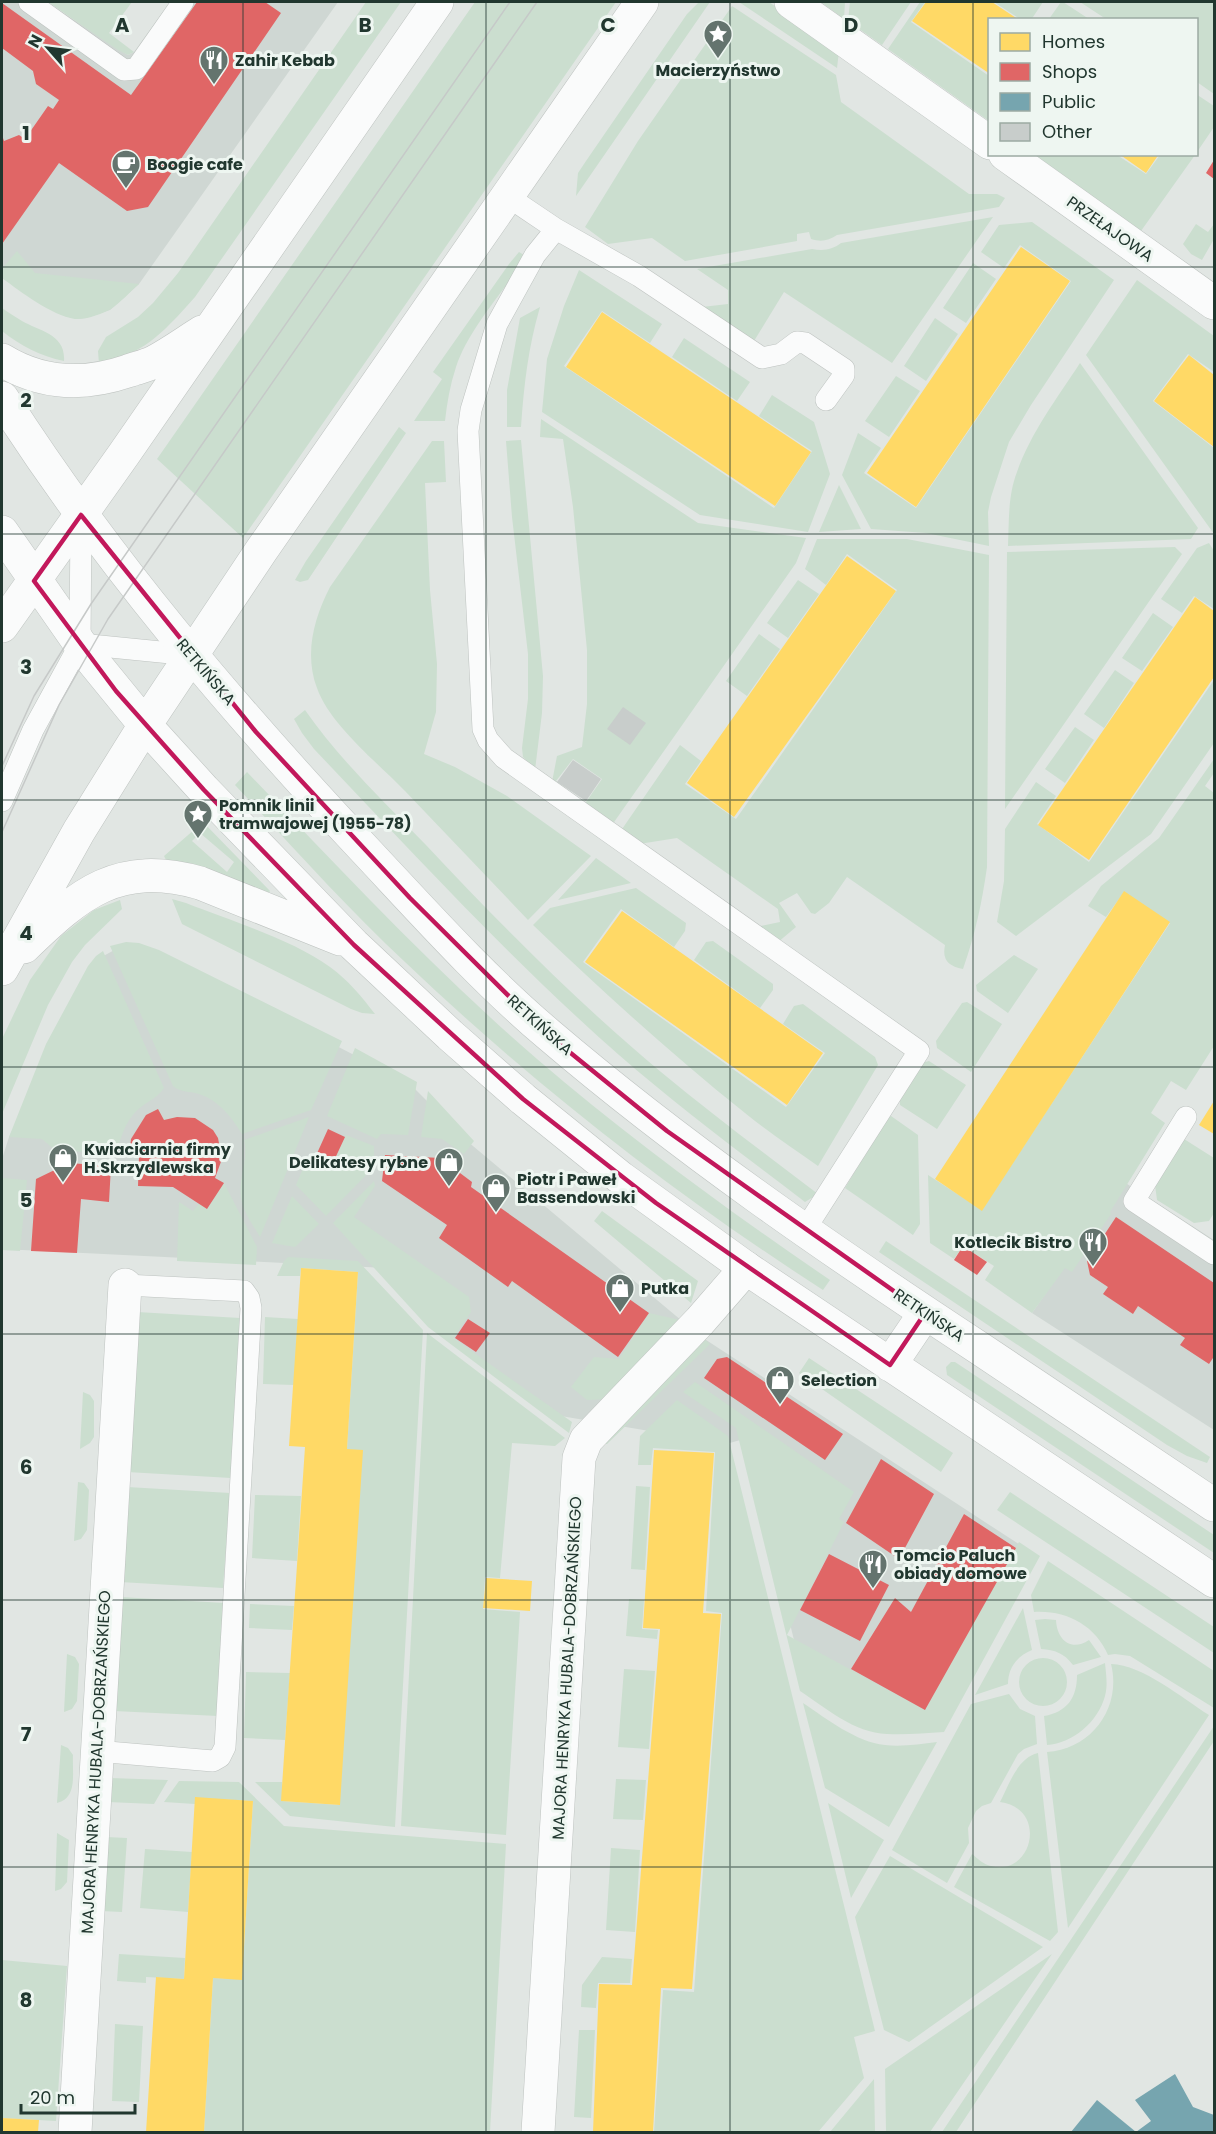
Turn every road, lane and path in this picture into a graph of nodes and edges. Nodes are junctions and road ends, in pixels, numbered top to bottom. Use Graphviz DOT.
graph roads {
  1 [pos="29,2"];
  2 [pos="183,2"];
  3 [pos="437,2"];
  4 [pos="642,2"];
  5 [pos="791,2"];
  6 [pos="988,142"];
  7 [pos="1008,156"];
  8 [pos="507,196"];
  9 [pos="556,229"];
  10 [pos="1215,303"];
  11 [pos="211,327"];
  12 [pos="2,360"];
  13 [pos="2,398"];
  14 [pos="826,400"];
  15 [pos="81,515"];
  16 [pos="2,532"];
  17 [pos="34,581"];
  18 [pos="2,626"];
  19 [pos="80,644"];
  20 [pos="191,655"];
  21 [pos="145,725"];
  22 [pos="2,801"];
  23 [pos="354,945"];
  24 [pos="2,969"];
  25 [pos="1186,1118"];
  26 [pos="804,1231"];
  27 [pos="1215,1254"];
  28 [pos="746,1268"];
  29 [pos="125,1285"];
  30 [pos="925,1313"];
  31 [pos="890,1365"];
  32 [pos="1215,1504"];
  33 [pos="1215,1581"];
  34 [pos="96,1751"];
  35 [pos="75,2133"];
  36 [pos="538,2133"];
  1 -- 2 [label="lane"];
  3 -- 11 [label="street"];
  4 -- 8 [label="street"];
  5 -- 6 [label="street"];
  7 -- 10 [label="street, PRZEŁAJOWA"];
  8 -- 9 [label="lane"];
  8 -- 20 [label="street"];
  9 -- 14 [label="lane"];
  9 -- 26 [label="lane"];
  11 -- 12 [label="street"];
  11 -- 15 [label="street"];
  13 -- 15 [label="street, RETKIŃSKA"];
  15 -- 17 [label="street"];
  15 -- 19 [label="lane"];
  15 -- 20 [label="street, RETKIŃSKA"];
  16 -- 17 [label="street"];
  17 -- 18 [label="street"];
  17 -- 19 [label="street"];
  19 -- 20 [label="lane"];
  19 -- 21 [label="street"];
  19 -- 22 [label="lane"];
  20 -- 21 [label="street"];
  20 -- 26 [label="street, RETKIŃSKA"];
  21 -- 23 [label="street"];
  21 -- 24 [label="street"];
  23 -- 24 [label="street"];
  23 -- 28 [label="street"];
  25 -- 27 [label="lane"];
  26 -- 30 [label="street, RETKIŃSKA"];
  28 -- 31 [label="street"];
  28 -- 36 [label="street, MAJORA HENRYKA HUBALA-DOBRZAŃSKIEGO"];
  29 -- 34 [label="street, MAJORA HENRYKA HUBALA-DOBRZAŃSKIEGO"];
  29 -- 34 [label="lane"];
  30 -- 31 [label="street"];
  30 -- 32 [label="street, RETKIŃSKA"];
  31 -- 33 [label="street"];
  34 -- 35 [label="street, MAJORA HENRYKA HUBALA-DOBRZAŃSKIEGO"];
}
